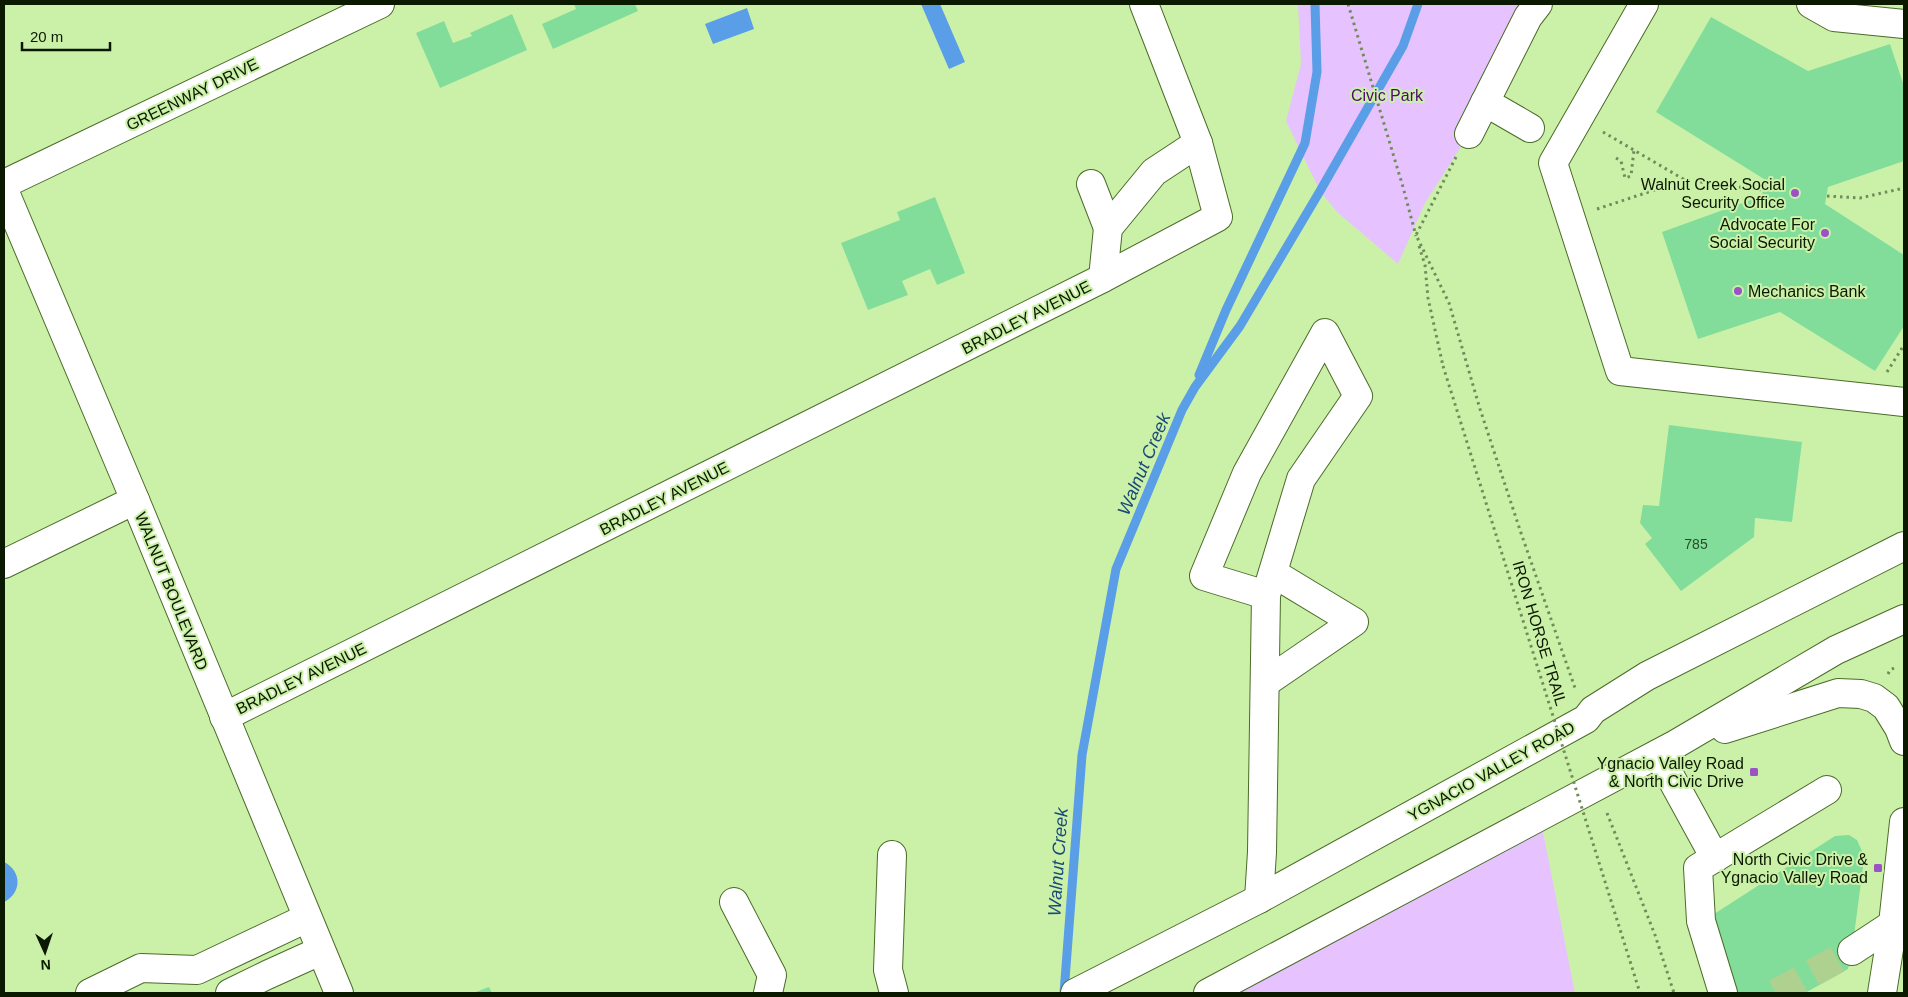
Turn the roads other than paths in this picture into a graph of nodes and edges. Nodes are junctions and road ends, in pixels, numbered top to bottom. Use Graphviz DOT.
graph roads {
  1 [pos="380,4"];
  2 [pos="1144,4"];
  3 [pos="1538,4"];
  4 [pos="1644,4"];
  5 [pos="1811,4"];
  6 [pos="1904,24"];
  7 [pos="1485,102"];
  8 [pos="1530,128"];
  9 [pos="1469,134"];
  10 [pos="1198,143"];
  11 [pos="4,184"];
  12 [pos="1091,184"];
  13 [pos="4,190"];
  14 [pos="1108,228"];
  15 [pos="1103,278"];
  16 [pos="1904,402"];
  17 [pos="135,500"];
  18 [pos="1904,546"];
  19 [pos="4,564"];
  20 [pos="1270,584"];
  21 [pos="1904,619"];
  22 [pos="1265,682"];
  23 [pos="224,716"];
  24 [pos="1904,741"];
  25 [pos="1667,749"];
  26 [pos="1827,790"];
  27 [pos="1904,822"];
  28 [pos="892,855"];
  29 [pos="1706,863"];
  30 [pos="1259,899"];
  31 [pos="734,902"];
  32 [pos="307,918"];
  33 [pos="1893,924"];
  34 [pos="320,951"];
  35 [pos="1852,951"];
  36 [pos="271,984"];
  37 [pos="1085,988"];
  38 [pos="90,993"];
  39 [pos="230,993"];
  40 [pos="338,993"];
  41 [pos="768,993"];
  42 [pos="894,993"];
  43 [pos="1208,993"];
  44 [pos="1723,993"];
  45 [pos="1882,993"];
  1 -- 11 [label="main road, GREENWAY DRIVE"];
  2 -- 10 [label="main road"];
  3 -- 7 [label="main road"];
  4 -- 16 [label="main road"];
  5 -- 6 [label="main road"];
  7 -- 8 [label="main road"];
  7 -- 9 [label="main road"];
  10 -- 14 [label="main road"];
  10 -- 15 [label="main road, BRADLEY AVENUE"];
  12 -- 14 [label="main road"];
  13 -- 17 [label="main road, WALNUT BOULEVARD"];
  14 -- 15 [label="main road"];
  15 -- 23 [label="main road, BRADLEY AVENUE"];
  17 -- 19 [label="main road"];
  17 -- 23 [label="main road, WALNUT BOULEVARD"];
  18 -- 30 [label="main road, YGNACIO VALLEY ROAD"];
  20 -- 20 [label="main road"];
  20 -- 22 [label="main road"];
  20 -- 22 [label="main road"];
  21 -- 25 [label="main road"];
  22 -- 30 [label="main road"];
  23 -- 32 [label="main road, WALNUT BOULEVARD"];
  24 -- 25 [label="main road"];
  25 -- 29 [label="main road"];
  25 -- 43 [label="main road"];
  26 -- 29 [label="main road"];
  27 -- 33 [label="main road"];
  28 -- 42 [label="main road"];
  29 -- 44 [label="main road"];
  30 -- 37 [label="main road, YGNACIO VALLEY ROAD"];
  31 -- 41 [label="main road"];
  32 -- 34 [label="main road, WALNUT BOULEVARD"];
  32 -- 38 [label="main road"];
  33 -- 35 [label="main road"];
  33 -- 45 [label="main road"];
  34 -- 36 [label="main road"];
  34 -- 40 [label="main road, WALNUT BOULEVARD"];
  36 -- 39 [label="main road"];
}
